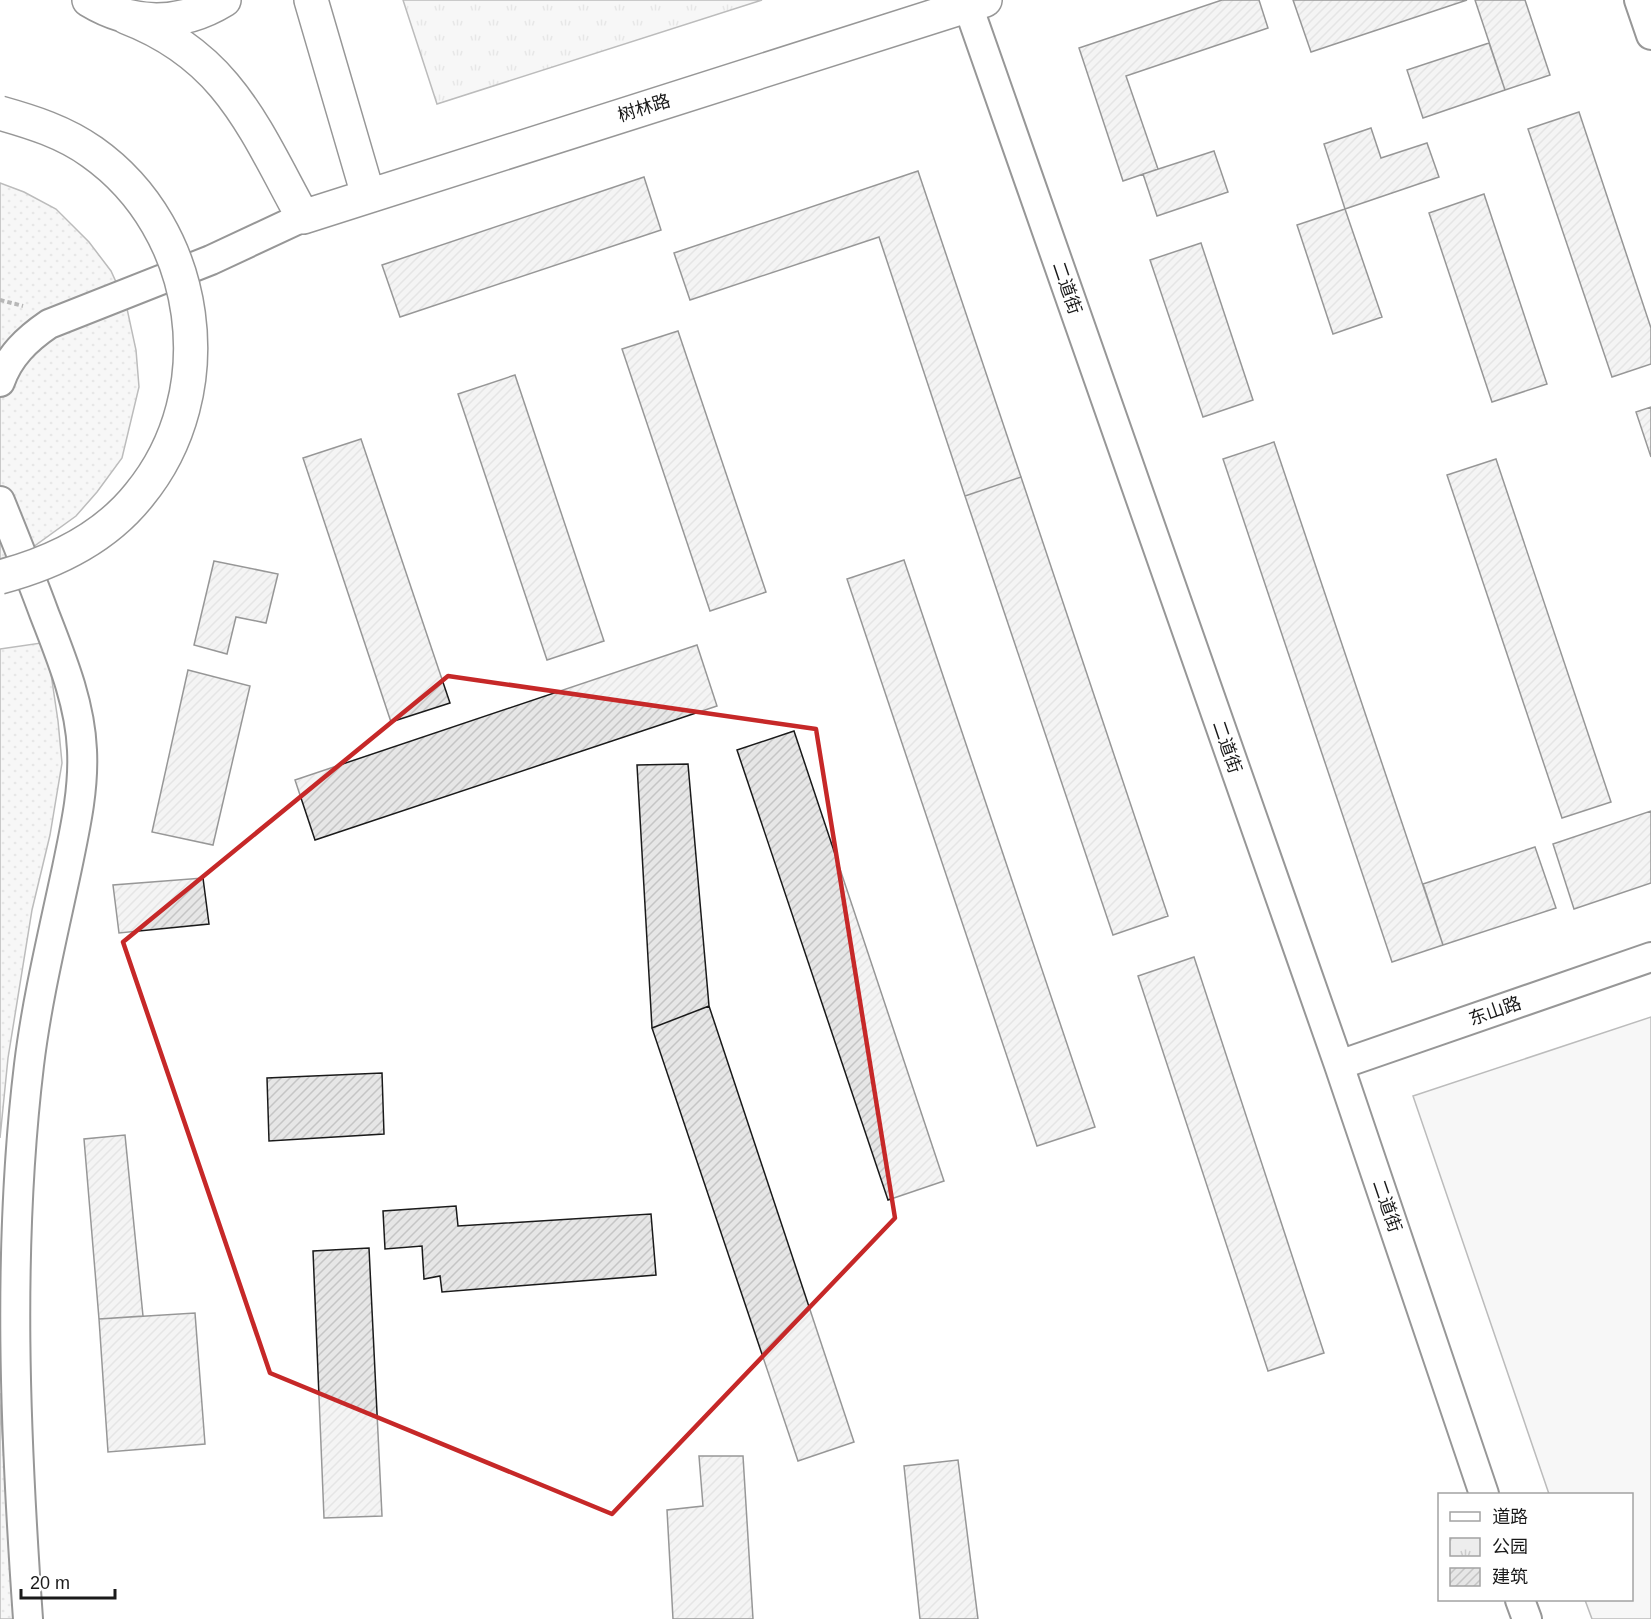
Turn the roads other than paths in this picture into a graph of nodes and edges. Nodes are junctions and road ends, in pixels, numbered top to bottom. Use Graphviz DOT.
graph roads {
  1 [pos="224,0"];
  2 [pos="311,0"];
  3 [pos="1639,0"];
  4 [pos="973,2"];
  5 [pos="99,6"];
  6 [pos="1651,35"];
  7 [pos="0,113"];
  8 [pos="368,195"];
  9 [pos="303,217"];
  10 [pos="0,382"];
  11 [pos="0,501"];
  12 [pos="0,577"];
  13 [pos="1651,957"];
  14 [pos="1339,1065"];
  15 [pos="1484,1493"];
  16 [pos="1521,1601"];
  17 [pos="28,1619"];
  18 [pos="1527,1619"];
  1 -- 5 [label="main road"];
  2 -- 8 [label="main road"];
  3 -- 6 [label="street"];
  4 -- 8 [label="main road, 树林路"];
  4 -- 14 [label="street, 二道街"];
  5 -- 9 [label="main road"];
  7 -- 12 [label="main road, bridge"];
  8 -- 9 [label="main road, 树林路"];
  9 -- 10 [label="street"];
  11 -- 17 [label="street"];
  13 -- 14 [label="street, 东山路"];
  14 -- 15 [label="street, 二道街"];
  16 -- 18 [label="street"];
}
